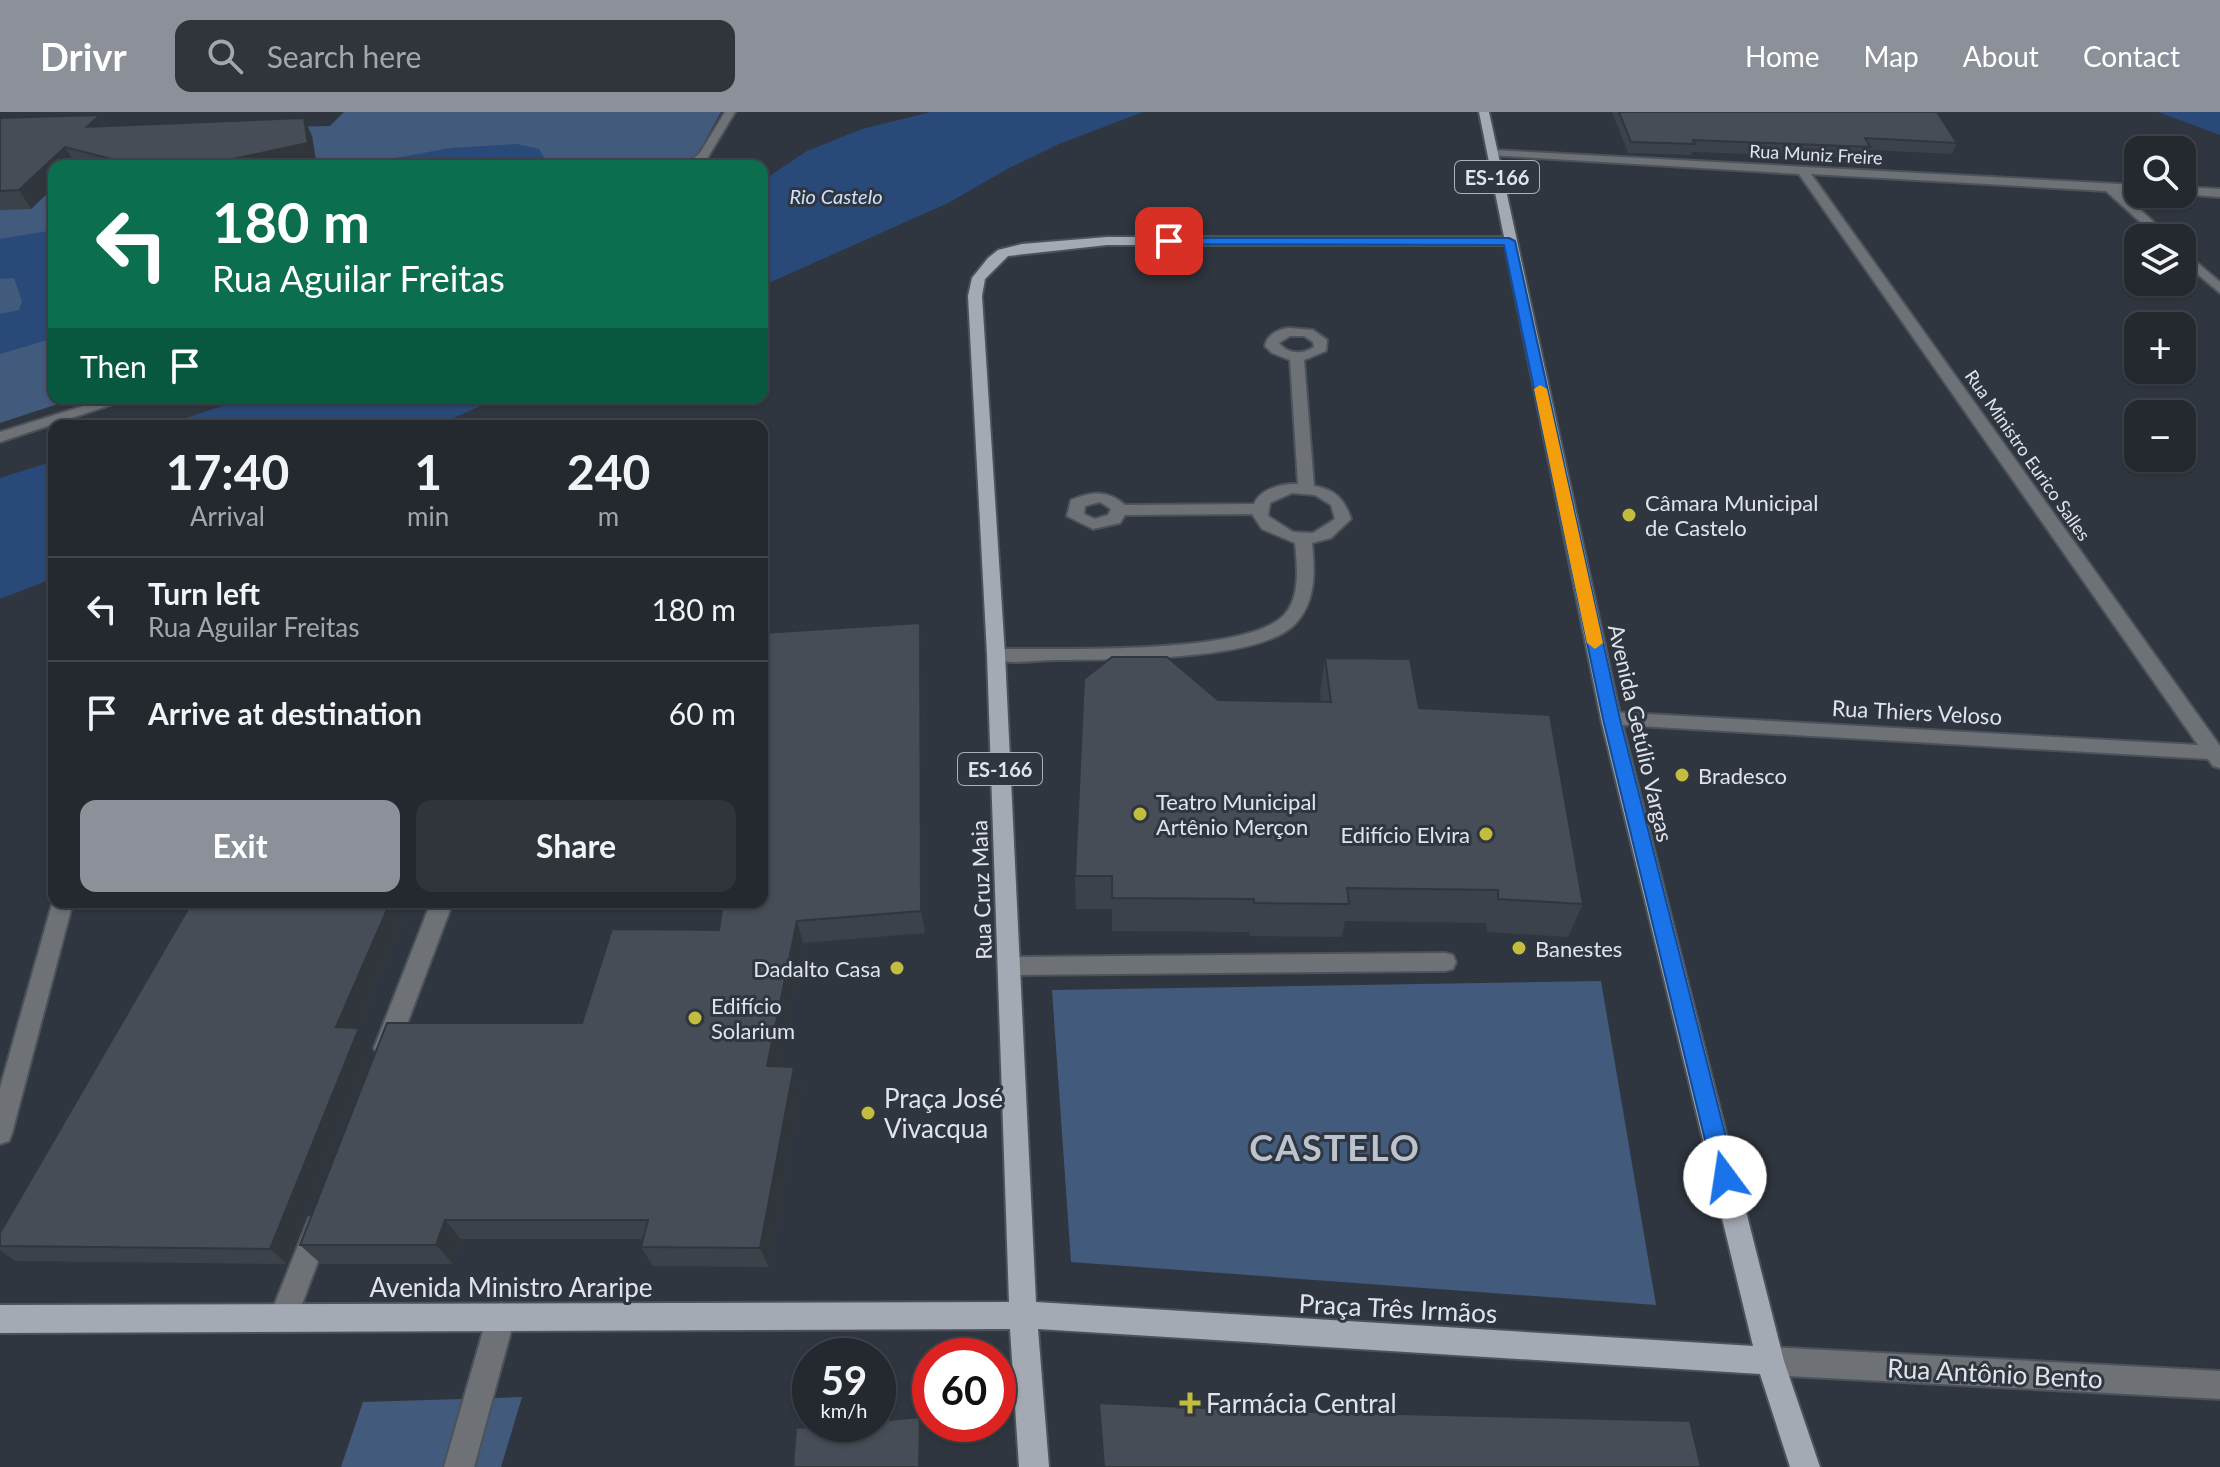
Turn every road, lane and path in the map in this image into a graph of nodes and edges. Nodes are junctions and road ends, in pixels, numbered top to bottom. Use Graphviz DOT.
graph roads {
  1 [pos="730,112"];
  2 [pos="1484,112"];
  3 [pos="1492,153"];
  4 [pos="698,160"];
  5 [pos="1803,171"];
  6 [pos="2110,188"];
  7 [pos="2124,188"];
  8 [pos="2196,192"];
  9 [pos="2220,193"];
  10 [pos="2150,224"];
  11 [pos="1509,241"];
  12 [pos="2196,267"];
  13 [pos="2220,289"];
  14 [pos="1297,357"];
  15 [pos="105,404"];
  16 [pos="54,420"];
  17 [pos="48,422"];
  18 [pos="0,437"];
  19 [pos="1306,488"];
  20 [pos="1259,509"];
  21 [pos="1120,510"];
  22 [pos="1303,538"];
  23 [pos="996,655"];
  24 [pos="1611,719"];
  25 [pos="2218,756"];
  26 [pos="60,908"];
  27 [pos="440,908"];
  28 [pos="1445,962"];
  29 [pos="1009,966"];
  30 [pos="380,1066"];
  31 [pos="0,1133"];
  32 [pos="329,1199"];
  33 [pos="1023,1315"];
  34 [pos="501,1317"];
  35 [pos="283,1318"];
  36 [pos="0,1319"];
  37 [pos="1770,1361"];
  38 [pos="2220,1385"];
  39 [pos="459,1467"];
  40 [pos="1034,1467"];
  41 [pos="1805,1467"];
  1 -- 4 [label="street"];
  2 -- 3 [label="main road, Avenida Getúlio Vargas / ES-166"];
  3 -- 5 [label="street, Rua Muniz Freire"];
  3 -- 11 [label="main road, Avenida Getúlio Vargas / ES-166"];
  5 -- 6 [label="street, Rua Muniz Freire"];
  5 -- 25 [label="street, Rua Ministro Eurico Salles"];
  6 -- 7 [label="street, Rua Muniz Freire"];
  6 -- 10 [label="street"];
  8 -- 9 [label="street"];
  11 -- 23 [label="main road, Rua Cruz Maia / ES-166"];
  11 -- 24 [label="main road, Avenida Getúlio Vargas / ES-166"];
  12 -- 13 [label="street"];
  14 -- 19 [label="street"];
  15 -- 16 [label="street"];
  17 -- 18 [label="street"];
  19 -- 20 [label="street"];
  19 -- 22 [label="street"];
  20 -- 21 [label="street"];
  20 -- 22 [label="street"];
  22 -- 23 [label="street"];
  23 -- 29 [label="main road, Rua Cruz Maia / ES-166"];
  24 -- 25 [label="street, Rua Thiers Veloso"];
  24 -- 37 [label="main road, Avenida Getúlio Vargas / ES-166"];
  26 -- 31 [label="street"];
  27 -- 30 [label="street"];
  28 -- 29 [label="street"];
  29 -- 33 [label="main road, Rua Cruz Maia / ES-166"];
  32 -- 35 [label="street"];
  33 -- 34 [label="main road, Avenida Ministro Araripe"];
  33 -- 37 [label="main road, Praça Três Irmãos"];
  33 -- 40 [label="main road, Rua Cruz Maia"];
  34 -- 35 [label="main road, Avenida Ministro Araripe"];
  34 -- 39 [label="street"];
  35 -- 36 [label="main road, Avenida Ministro Araripe"];
  37 -- 38 [label="street, Rua Antônio Bento"];
  37 -- 41 [label="main road, ES-166"];
}
